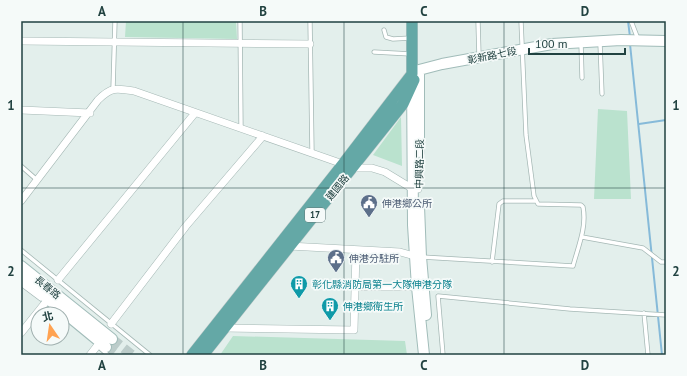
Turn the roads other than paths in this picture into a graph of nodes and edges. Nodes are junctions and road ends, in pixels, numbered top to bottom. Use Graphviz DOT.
graph roads {
  1 [pos="115,21"];
  2 [pos="240,21"];
  3 [pos="310,21"];
  4 [pos="412,21"];
  5 [pos="420,21"];
  6 [pos="478,21"];
  7 [pos="522,21"];
  8 [pos="631,21"];
  9 [pos="384,30"];
  10 [pos="412,38"];
  11 [pos="638,40"];
  12 [pos="21,41"];
  13 [pos="600,41"];
  14 [pos="666,41"];
  15 [pos="115,42"];
  16 [pos="581,42"];
  17 [pos="240,43"];
  18 [pos="310,44"];
  19 [pos="523,48"];
  20 [pos="374,52"];
  21 [pos="412,54"];
  22 [pos="479,57"];
  23 [pos="414,76"];
  24 [pos="582,78"];
  25 [pos="113,88"];
  26 [pos="602,94"];
  27 [pos="21,110"];
  28 [pos="90,113"];
  29 [pos="195,113"];
  30 [pos="241,128"];
  31 [pos="263,136"];
  32 [pos="312,154"];
  33 [pos="21,166"];
  34 [pos="348,166"];
  35 [pos="38,181"];
  36 [pos="416,189"];
  37 [pos="21,201"];
  38 [pos="536,201"];
  39 [pos="582,238"];
  40 [pos="289,246"];
  41 [pos="21,250"];
  42 [pos="356,250"];
  43 [pos="418,257"];
  44 [pos="492,262"];
  45 [pos="666,262"];
  46 [pos="21,266"];
  47 [pos="21,277"];
  48 [pos="58,280"];
  49 [pos="21,284"];
  50 [pos="355,287"];
  51 [pos="420,287"];
  52 [pos="47,305"];
  53 [pos="646,313"];
  54 [pos="666,315"];
  55 [pos="112,324"];
  56 [pos="224,328"];
  57 [pos="21,333"];
  58 [pos="103,346"];
  59 [pos="90,355"];
  60 [pos="150,355"];
  61 [pos="192,355"];
  62 [pos="203,355"];
  63 [pos="424,355"];
  64 [pos="431,355"];
  65 [pos="443,355"];
  66 [pos="648,355"];
  1 -- 15 [label="lane"];
  2 -- 17 [label="lane"];
  3 -- 18 [label="lane"];
  4 -- 10 [label="main road, 中興路二段 / 17"];
  5 -- 23 [label="main road, 中興路二段 / 17"];
  6 -- 22 [label="lane"];
  7 -- 19 [label="lane"];
  8 -- 11 [label="lane"];
  9 -- 10 [label="lane"];
  10 -- 21 [label="main road, 中興路二段 / 17"];
  11 -- 13 [label="street, 彰新路七段"];
  11 -- 14 [label="street"];
  12 -- 15 [label="street"];
  13 -- 16 [label="street, 彰新路七段"];
  13 -- 26 [label="lane"];
  15 -- 17 [label="street"];
  15 -- 25 [label="lane"];
  16 -- 19 [label="street, 彰新路七段"];
  16 -- 24 [label="lane"];
  17 -- 18 [label="street"];
  17 -- 30 [label="lane"];
  18 -- 32 [label="lane"];
  19 -- 22 [label="street, 彰新路七段"];
  19 -- 38 [label="lane"];
  20 -- 21 [label="lane"];
  21 -- 23 [label="main road, 中興路二段 / 17"];
  22 -- 23 [label="street, 彰新路七段"];
  23 -- 34 [label="main road, 建國路 / 17"];
  23 -- 36 [label="street, 中興路二段"];
  23 -- 36 [label="street, 中興路二段"];
  25 -- 28 [label="street"];
  25 -- 29 [label="street"];
  27 -- 28 [label="street"];
  28 -- 35 [label="street"];
  29 -- 30 [label="street"];
  29 -- 48 [label="street"];
  30 -- 31 [label="street"];
  31 -- 32 [label="street"];
  31 -- 55 [label="street"];
  32 -- 34 [label="street"];
  33 -- 35 [label="lane"];
  34 -- 36 [label="street"];
  34 -- 40 [label="main road, 建國路 / 17"];
  34 -- 61 [label="main road, 建國路 / 17"];
  35 -- 37 [label="street"];
  36 -- 43 [label="street, 中興路二段"];
  38 -- 39 [label="lane"];
  38 -- 44 [label="lane"];
  39 -- 44 [label="lane"];
  39 -- 45 [label="lane"];
  40 -- 42 [label="street"];
  40 -- 56 [label="main road, 建國路 / 17"];
  41 -- 48 [label="lane"];
  42 -- 43 [label="street"];
  42 -- 50 [label="street"];
  43 -- 44 [label="lane"];
  43 -- 51 [label="street, 中興路二段"];
  46 -- 58 [label="street, 長春路"];
  47 -- 58 [label="street, 長春路"];
  48 -- 55 [label="lane"];
  49 -- 52 [label="lane"];
  50 -- 51 [label="street"];
  50 -- 56 [label="street"];
  51 -- 63 [label="street, 中興路二段"];
  51 -- 64 [label="street, 中興路二段"];
  52 -- 57 [label="street"];
  53 -- 54 [label="lane"];
  53 -- 65 [label="lane"];
  53 -- 66 [label="lane"];
  55 -- 60 [label="lane"];
  56 -- 62 [label="main road, 建國路 / 17"];
  58 -- 59 [label="street"];
}
